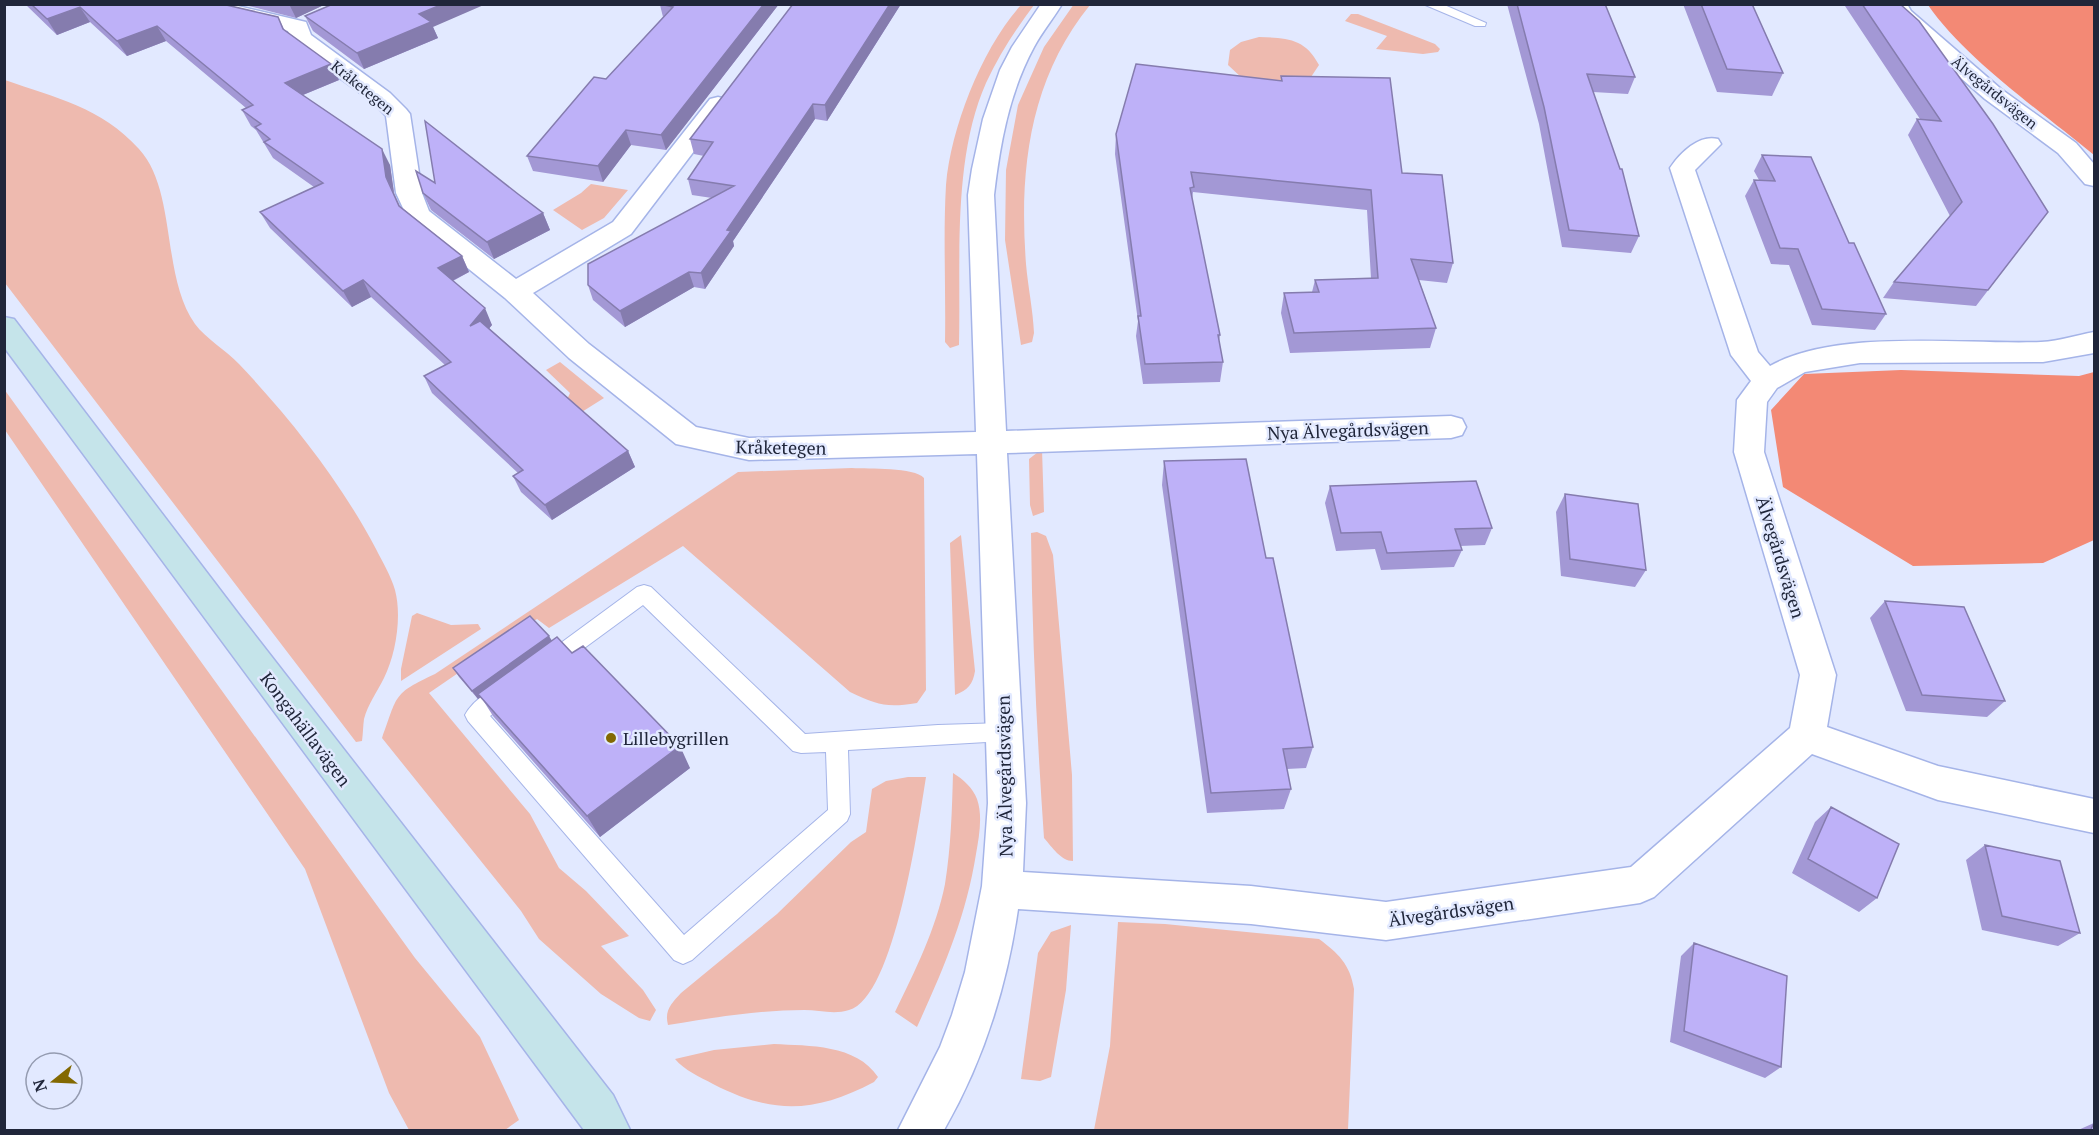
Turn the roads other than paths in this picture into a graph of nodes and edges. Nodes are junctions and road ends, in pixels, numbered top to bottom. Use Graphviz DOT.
graph roads {
  1 [pos="199,4"];
  2 [pos="1052,4"];
  3 [pos="1429,4"];
  4 [pos="1896,4"];
  5 [pos="1480,24"];
  6 [pos="731,87"];
  7 [pos="1709,144"];
  8 [pos="2094,178"];
  9 [pos="514,292"];
  10 [pos="4,327"];
  11 [pos="2094,341"];
  12 [pos="1767,381"];
  13 [pos="1451,427"];
  14 [pos="993,441"];
  15 [pos="1004,732"];
  16 [pos="1807,736"];
  17 [pos="837,741"];
  18 [pos="2094,816"];
  19 [pos="1003,889"];
  20 [pos="608,1131"];
  21 [pos="920,1131"];
  1 -- 9 [label="street, Kråketegen"];
  2 -- 14 [label="street, Nya Älvegårdsvägen"];
  3 -- 5 [label="lane"];
  4 -- 8 [label="street, Älvegårdsvägen"];
  6 -- 9 [label="street"];
  7 -- 12 [label="street"];
  9 -- 14 [label="street, Kråketegen"];
  10 -- 20 [label="street, Kongahällavägen"];
  11 -- 12 [label="street, Älvegårdsvägen"];
  12 -- 16 [label="street, Älvegårdsvägen"];
  13 -- 14 [label="street, Nya Älvegårdsvägen"];
  14 -- 15 [label="street, Nya Älvegårdsvägen"];
  15 -- 17 [label="lane"];
  15 -- 19 [label="street, Nya Älvegårdsvägen"];
  16 -- 18 [label="street"];
  16 -- 19 [label="street, Älvegårdsvägen"];
  17 -- 17 [label="lane"];
  19 -- 21 [label="street, Nya Älvegårdsvägen"];
}
